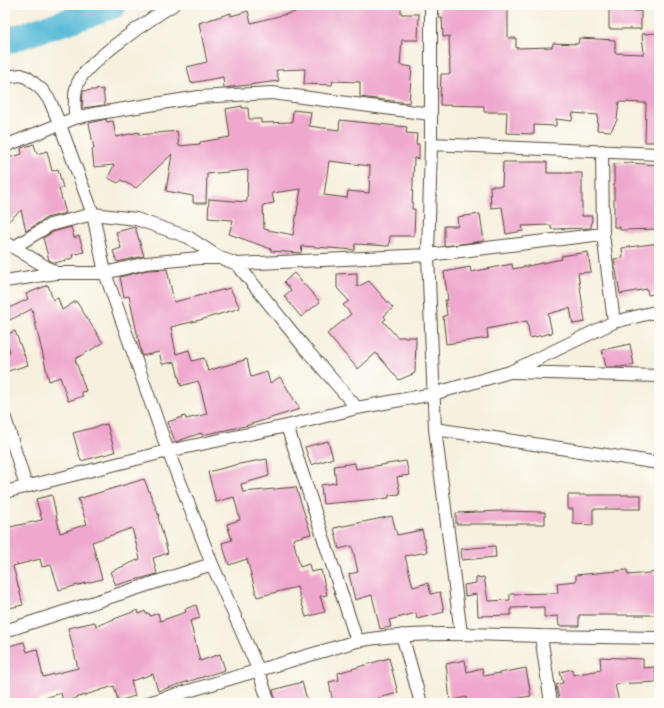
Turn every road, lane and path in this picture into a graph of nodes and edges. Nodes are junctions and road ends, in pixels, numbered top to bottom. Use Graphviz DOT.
graph roads {
  1 [pos="173,5"];
  2 [pos="431,5"];
  3 [pos="5,77"];
  4 [pos="430,114"];
  5 [pos="75,118"];
  6 [pos="60,125"];
  7 [pos="431,144"];
  8 [pos="5,146"];
  9 [pos="602,151"];
  10 [pos="659,154"];
  11 [pos="93,214"];
  12 [pos="602,234"];
  13 [pos="9,245"];
  14 [pos="428,255"];
  15 [pos="220,258"];
  16 [pos="237,264"];
  17 [pos="56,273"];
  18 [pos="105,273"];
  19 [pos="5,281"];
  20 [pos="659,311"];
  21 [pos="614,322"];
  22 [pos="510,372"];
  23 [pos="659,376"];
  24 [pos="433,394"];
  25 [pos="357,408"];
  26 [pos="5,418"];
  27 [pos="287,426"];
  28 [pos="436,429"];
  29 [pos="168,451"];
  30 [pos="659,463"];
  31 [pos="26,486"];
  32 [pos="5,492"];
  33 [pos="212,564"];
  34 [pos="5,632"];
  35 [pos="402,634"];
  36 [pos="461,634"];
  37 [pos="541,636"];
  38 [pos="659,638"];
  39 [pos="357,640"];
  40 [pos="258,669"];
  41 [pos="148,703"];
  42 [pos="269,703"];
  43 [pos="421,703"];
  44 [pos="551,703"];
  1 -- 5 [label="street"];
  2 -- 4 [label="street"];
  3 -- 6 [label="street"];
  4 -- 5 [label="street"];
  4 -- 7 [label="street"];
  5 -- 6 [label="street"];
  6 -- 8 [label="street"];
  6 -- 11 [label="street"];
  7 -- 9 [label="street"];
  7 -- 14 [label="street"];
  9 -- 10 [label="street"];
  9 -- 12 [label="street"];
  11 -- 13 [label="street"];
  11 -- 15 [label="street"];
  11 -- 18 [label="street"];
  12 -- 14 [label="street"];
  12 -- 21 [label="street"];
  13 -- 17 [label="street"];
  14 -- 16 [label="street"];
  14 -- 24 [label="street"];
  15 -- 16 [label="street"];
  15 -- 18 [label="street"];
  16 -- 25 [label="street"];
  17 -- 18 [label="street"];
  17 -- 19 [label="street"];
  18 -- 29 [label="street"];
  20 -- 21 [label="street"];
  21 -- 22 [label="street"];
  22 -- 23 [label="street"];
  22 -- 24 [label="street"];
  24 -- 25 [label="street"];
  24 -- 28 [label="street"];
  25 -- 27 [label="street"];
  26 -- 31 [label="street"];
  27 -- 29 [label="street"];
  27 -- 39 [label="street"];
  28 -- 30 [label="street"];
  28 -- 36 [label="street"];
  29 -- 31 [label="street"];
  29 -- 33 [label="street"];
  31 -- 32 [label="street"];
  33 -- 34 [label="street"];
  33 -- 40 [label="street"];
  35 -- 36 [label="street"];
  35 -- 39 [label="street"];
  35 -- 43 [label="street"];
  36 -- 37 [label="street"];
  37 -- 38 [label="street"];
  37 -- 44 [label="street"];
  39 -- 40 [label="street"];
  40 -- 41 [label="street"];
  40 -- 42 [label="street"];
}
